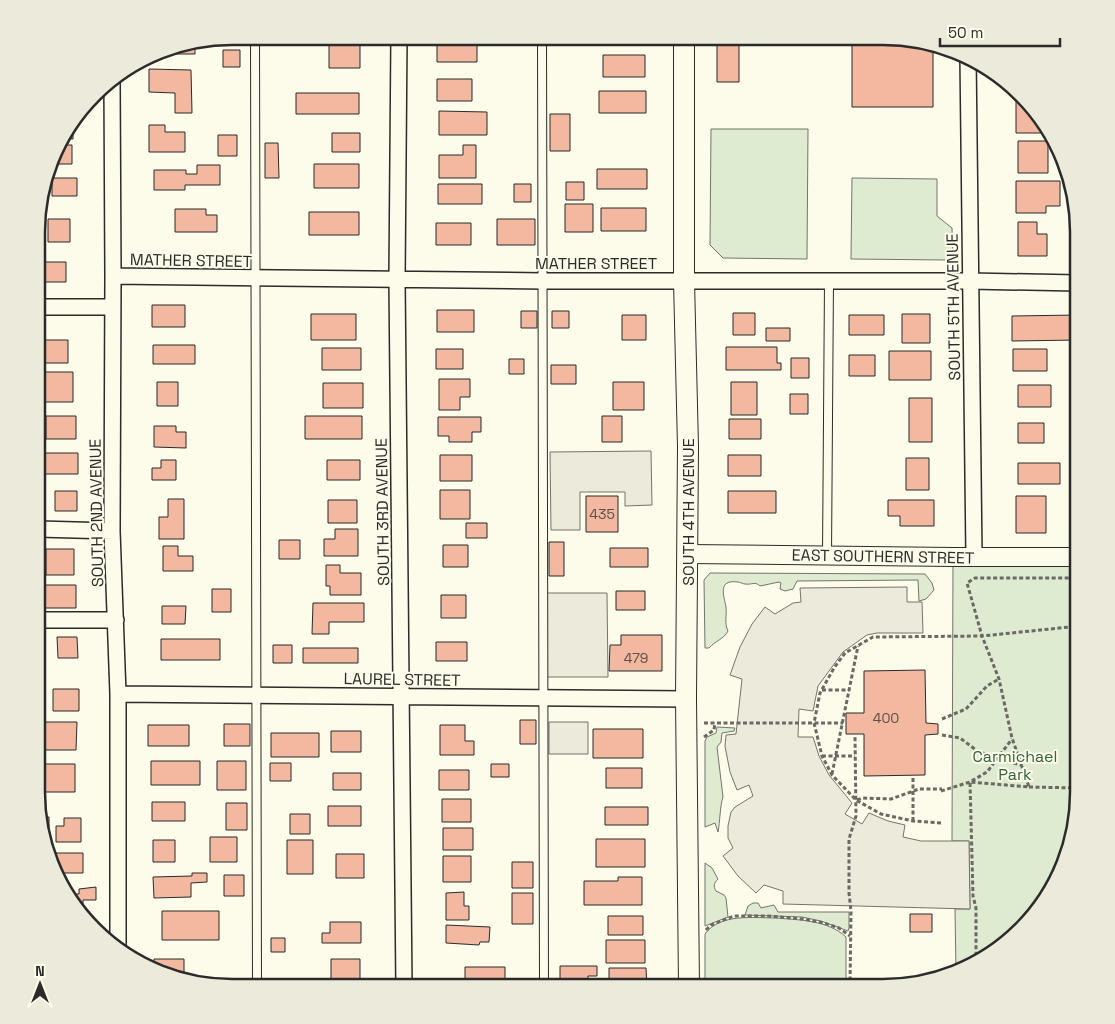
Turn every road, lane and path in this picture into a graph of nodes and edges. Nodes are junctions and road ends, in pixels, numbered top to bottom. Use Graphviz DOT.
graph roads {
  1 [pos="255,45"];
  2 [pos="399,45"];
  3 [pos="542,45"];
  4 [pos="684,45"];
  5 [pos="968,65"];
  6 [pos="112,89"];
  7 [pos="113,276"];
  8 [pos="254,278"];
  9 [pos="397,280"];
  10 [pos="543,281"];
  11 [pos="684,281"];
  12 [pos="829,281"];
  13 [pos="970,281"];
  14 [pos="1070,283"];
  15 [pos="45,307"];
  16 [pos="113,307"];
  17 [pos="45,529"];
  18 [pos="112,531"];
  19 [pos="688,554"];
  20 [pos="827,555"];
  21 [pos="1070,556"];
  22 [pos="974,557"];
  23 [pos="1070,578"];
  24 [pos="45,620"];
  25 [pos="116,620"];
  26 [pos="1070,627"];
  27 [pos="982,636"];
  28 [pos="858,645"];
  29 [pos="998,679"];
  30 [pos="822,690"];
  31 [pos="849,690"];
  32 [pos="118,694"];
  33 [pos="257,695"];
  34 [pos="401,696"];
  35 [pos="544,698"];
  36 [pos="686,698"];
  37 [pos="942,719"];
  38 [pos="701,723"];
  39 [pos="814,723"];
  40 [pos="843,723"];
  41 [pos="855,736"];
  42 [pos="942,736"];
  43 [pos="1012,738"];
  44 [pos="822,756"];
  45 [pos="836,756"];
  46 [pos="855,756"];
  47 [pos="997,759"];
  48 [pos="1021,765"];
  49 [pos="832,775"];
  50 [pos="913,778"];
  51 [pos="970,782"];
  52 [pos="1029,787"];
  53 [pos="1070,788"];
  54 [pos="914,791"];
  55 [pos="856,800"];
  56 [pos="914,821"];
  57 [pos="941,823"];
  58 [pos="703,933"];
  59 [pos="851,936"];
  60 [pos="118,940"];
  61 [pos="976,955"];
  62 [pos="257,979"];
  63 [pos="404,979"];
  64 [pos="544,979"];
  65 [pos="689,979"];
  66 [pos="850,979"];
  1 -- 8 [label="lane"];
  2 -- 9 [label="street, SOUTH 3RD AVENUE"];
  3 -- 10 [label="lane"];
  4 -- 11 [label="main road, SOUTH 4TH AVENUE"];
  5 -- 13 [label="street, SOUTH 5TH AVENUE"];
  6 -- 7 [label="street, SOUTH 2ND AVENUE"];
  7 -- 8 [label="street, MATHER STREET"];
  7 -- 16 [label="street, SOUTH 2ND AVENUE"];
  8 -- 9 [label="street, MATHER STREET"];
  8 -- 33 [label="lane"];
  9 -- 10 [label="street, MATHER STREET"];
  9 -- 34 [label="street, SOUTH 3RD AVENUE"];
  10 -- 11 [label="street, MATHER STREET"];
  10 -- 35 [label="lane"];
  11 -- 12 [label="street, MATHER STREET"];
  11 -- 19 [label="main road, SOUTH 4TH AVENUE"];
  12 -- 13 [label="street, MATHER STREET"];
  12 -- 20 [label="lane"];
  13 -- 14 [label="street, MATHER STREET"];
  13 -- 22 [label="street, SOUTH 5TH AVENUE"];
  15 -- 16 [label="street"];
  16 -- 18 [label="street, SOUTH 2ND AVENUE"];
  17 -- 18 [label="street"];
  18 -- 25 [label="street, SOUTH 2ND AVENUE"];
  19 -- 20 [label="street, EAST SOUTHERN STREET"];
  19 -- 36 [label="main road, SOUTH 4TH AVENUE"];
  20 -- 22 [label="street, EAST SOUTHERN STREET"];
  21 -- 22 [label="street, EAST SOUTHERN STREET"];
  23 -- 27 [label="path"];
  24 -- 25 [label="street"];
  25 -- 32 [label="street, SOUTH 2ND AVENUE"];
  26 -- 27 [label="path"];
  27 -- 28 [label="path"];
  27 -- 29 [label="path"];
  28 -- 30 [label="path"];
  28 -- 31 [label="path"];
  29 -- 37 [label="path"];
  29 -- 43 [label="path"];
  30 -- 31 [label="path"];
  30 -- 39 [label="path"];
  31 -- 40 [label="path"];
  32 -- 33 [label="street, LAUREL STREET"];
  32 -- 60 [label="street, SOUTH 2ND AVENUE"];
  33 -- 34 [label="street, LAUREL STREET"];
  33 -- 62 [label="lane"];
  34 -- 35 [label="street, LAUREL STREET"];
  34 -- 63 [label="street, SOUTH 3RD AVENUE"];
  35 -- 36 [label="street, LAUREL STREET"];
  35 -- 64 [label="lane"];
  36 -- 65 [label="main road, SOUTH 4TH AVENUE"];
  38 -- 39 [label="path"];
  39 -- 40 [label="path"];
  39 -- 44 [label="path"];
  40 -- 45 [label="path"];
  41 -- 46 [label="path"];
  42 -- 47 [label="path"];
  43 -- 47 [label="path"];
  43 -- 48 [label="path"];
  44 -- 45 [label="path"];
  44 -- 49 [label="path"];
  45 -- 46 [label="path"];
  45 -- 49 [label="path"];
  46 -- 55 [label="path"];
  47 -- 48 [label="path"];
  47 -- 51 [label="path"];
  48 -- 52 [label="path"];
  49 -- 55 [label="path"];
  50 -- 54 [label="path"];
  51 -- 52 [label="path"];
  51 -- 54 [label="path"];
  51 -- 61 [label="path"];
  52 -- 53 [label="path"];
  54 -- 55 [label="path"];
  54 -- 56 [label="path"];
  55 -- 56 [label="path"];
  55 -- 59 [label="path"];
  56 -- 57 [label="path"];
  58 -- 59 [label="path"];
  59 -- 66 [label="path"];
}
